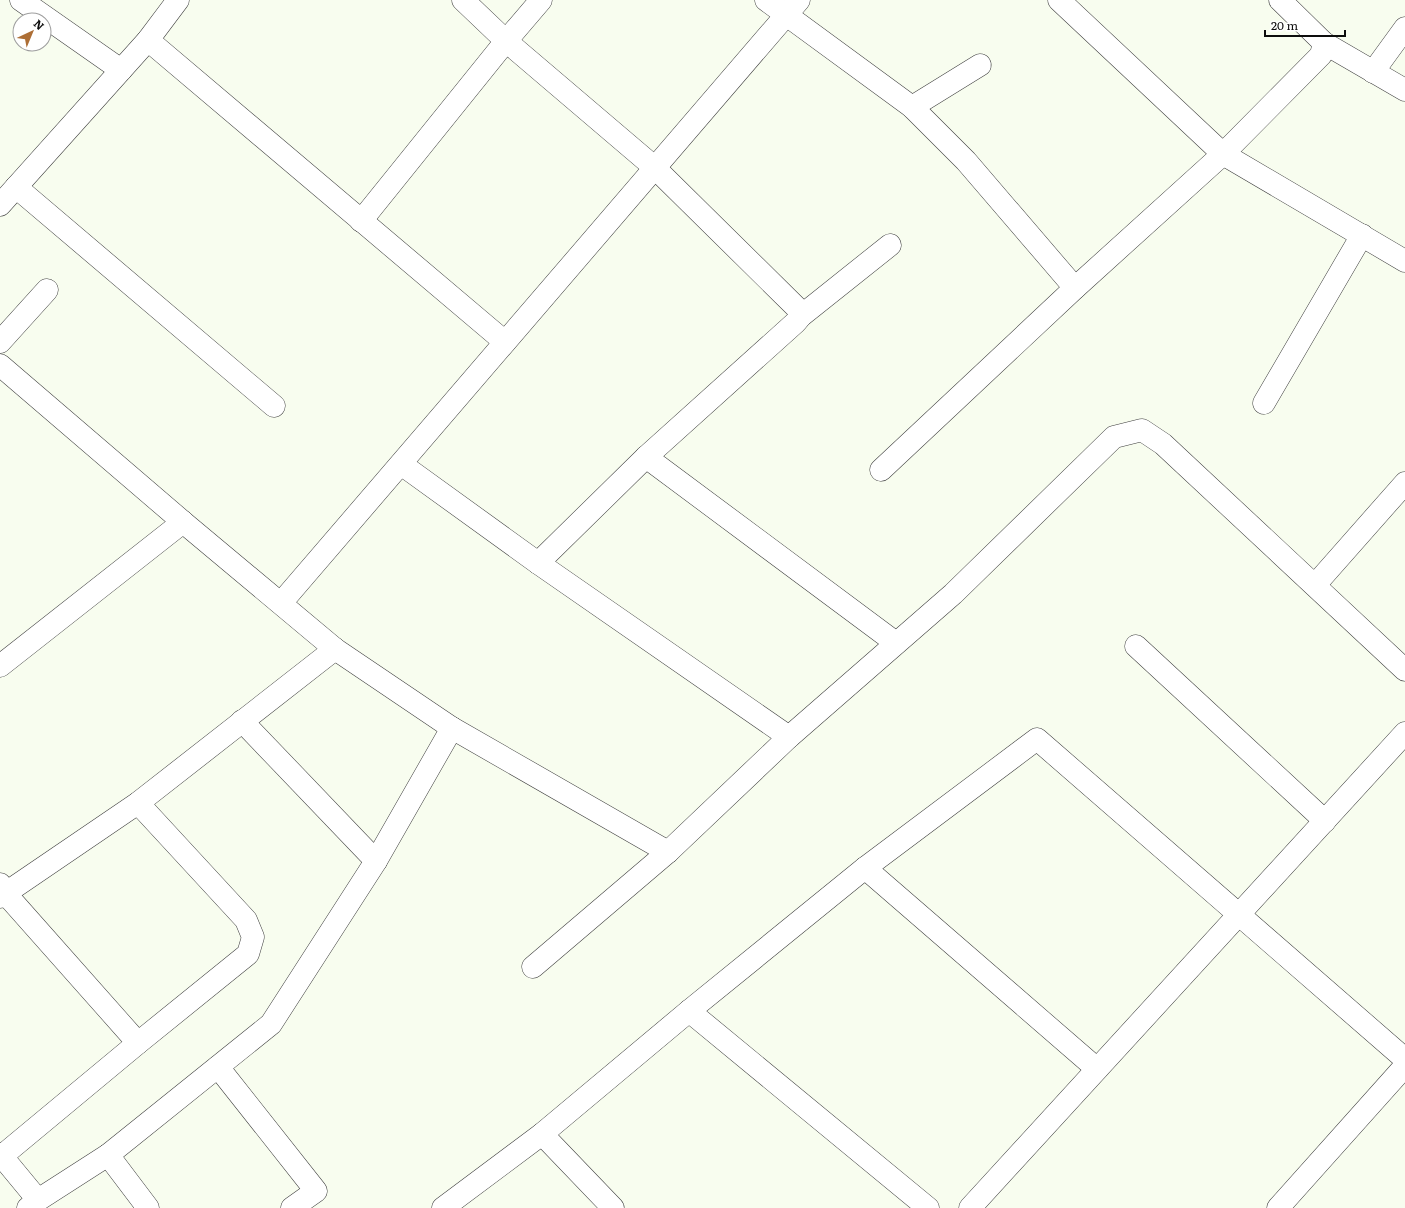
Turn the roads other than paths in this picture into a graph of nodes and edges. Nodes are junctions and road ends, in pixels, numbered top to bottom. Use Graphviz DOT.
graph roads {
  1 [pos="21,0"];
  2 [pos="178,0"];
  3 [pos="462,0"];
  4 [pos="541,0"];
  5 [pos="766,0"];
  6 [pos="1059,0"];
  7 [pos="1280,0"];
  8 [pos="793,7"];
  9 [pos="1405,28"];
  10 [pos="148,40"];
  11 [pos="506,41"];
  12 [pos="1324,43"];
  13 [pos="980,65"];
  14 [pos="121,70"];
  15 [pos="1373,72"];
  16 [pos="1405,90"];
  17 [pos="912,107"];
  18 [pos="1223,154"];
  19 [pos="654,167"];
  20 [pos="16,187"];
  21 [pos="0,205"];
  22 [pos="361,221"];
  23 [pos="1362,235"];
  24 [pos="890,245"];
  25 [pos="1405,261"];
  26 [pos="1075,288"];
  27 [pos="47,290"];
  28 [pos="801,316"];
  29 [pos="0,342"];
  30 [pos="505,342"];
  31 [pos="0,365"];
  32 [pos="1264,403"];
  33 [pos="274,406"];
  34 [pos="646,457"];
  35 [pos="401,464"];
  36 [pos="881,470"];
  37 [pos="1405,483"];
  38 [pos="182,522"];
  39 [pos="538,563"];
  40 [pos="1315,585"];
  41 [pos="281,604"];
  42 [pos="896,643"];
  43 [pos="1136,646"];
  44 [pos="335,649"];
  45 [pos="0,666"];
  46 [pos="1405,670"];
  47 [pos="242,721"];
  48 [pos="452,728"];
  49 [pos="1405,733"];
  50 [pos="789,737"];
  51 [pos="138,803"];
  52 [pos="1325,821"];
  53 [pos="668,852"];
  54 [pos="376,862"];
  55 [pos="865,868"];
  56 [pos="2,891"];
  57 [pos="1239,915"];
  58 [pos="533,967"];
  59 [pos="689,1010"];
  60 [pos="138,1043"];
  61 [pos="1405,1059"];
  62 [pos="1405,1066"];
  63 [pos="218,1067"];
  64 [pos="1097,1070"];
  65 [pos="542,1134"];
  66 [pos="1,1155"];
  67 [pos="108,1155"];
  68 [pos="33,1204"];
  69 [pos="148,1208"];
  70 [pos="292,1208"];
  71 [pos="442,1208"];
  72 [pos="613,1208"];
  73 [pos="928,1208"];
  74 [pos="970,1208"];
  75 [pos="1278,1208"];
  1 -- 14 [label="street"];
  2 -- 10 [label="street"];
  3 -- 11 [label="street"];
  4 -- 11 [label="street"];
  5 -- 8 [label="street"];
  6 -- 18 [label="street"];
  7 -- 12 [label="street"];
  8 -- 17 [label="street"];
  8 -- 19 [label="street"];
  9 -- 15 [label="street"];
  10 -- 14 [label="street"];
  10 -- 22 [label="street"];
  11 -- 19 [label="street"];
  11 -- 22 [label="street"];
  12 -- 15 [label="street"];
  12 -- 18 [label="street"];
  13 -- 17 [label="street"];
  14 -- 20 [label="street"];
  15 -- 16 [label="street"];
  17 -- 26 [label="street"];
  18 -- 23 [label="street"];
  18 -- 26 [label="street"];
  19 -- 28 [label="street"];
  19 -- 30 [label="street"];
  20 -- 21 [label="street"];
  20 -- 33 [label="street"];
  22 -- 30 [label="street"];
  23 -- 25 [label="street"];
  23 -- 32 [label="street"];
  24 -- 28 [label="street"];
  26 -- 36 [label="street"];
  27 -- 29 [label="street"];
  28 -- 34 [label="street"];
  30 -- 35 [label="street"];
  31 -- 38 [label="street"];
  34 -- 39 [label="street"];
  34 -- 42 [label="street"];
  35 -- 39 [label="street"];
  35 -- 41 [label="street"];
  37 -- 40 [label="street"];
  38 -- 41 [label="street"];
  38 -- 45 [label="street"];
  39 -- 50 [label="street"];
  40 -- 42 [label="street"];
  40 -- 46 [label="street"];
  41 -- 44 [label="street"];
  42 -- 50 [label="street"];
  43 -- 52 [label="street"];
  44 -- 47 [label="street"];
  44 -- 48 [label="street"];
  47 -- 51 [label="street"];
  47 -- 54 [label="street"];
  48 -- 53 [label="street"];
  48 -- 54 [label="street"];
  49 -- 52 [label="street"];
  50 -- 53 [label="street"];
  51 -- 56 [label="street"];
  51 -- 60 [label="street"];
  52 -- 57 [label="street"];
  53 -- 58 [label="street"];
  54 -- 63 [label="street"];
  55 -- 57 [label="street"];
  55 -- 59 [label="street"];
  55 -- 64 [label="street"];
  56 -- 60 [label="street"];
  57 -- 61 [label="street"];
  57 -- 64 [label="street"];
  59 -- 65 [label="street"];
  59 -- 73 [label="street"];
  60 -- 66 [label="street"];
  62 -- 75 [label="street"];
  63 -- 67 [label="street"];
  63 -- 70 [label="street"];
  64 -- 74 [label="street"];
  65 -- 71 [label="street"];
  65 -- 72 [label="street"];
  66 -- 68 [label="street"];
  67 -- 68 [label="street"];
  67 -- 69 [label="street"];
}
